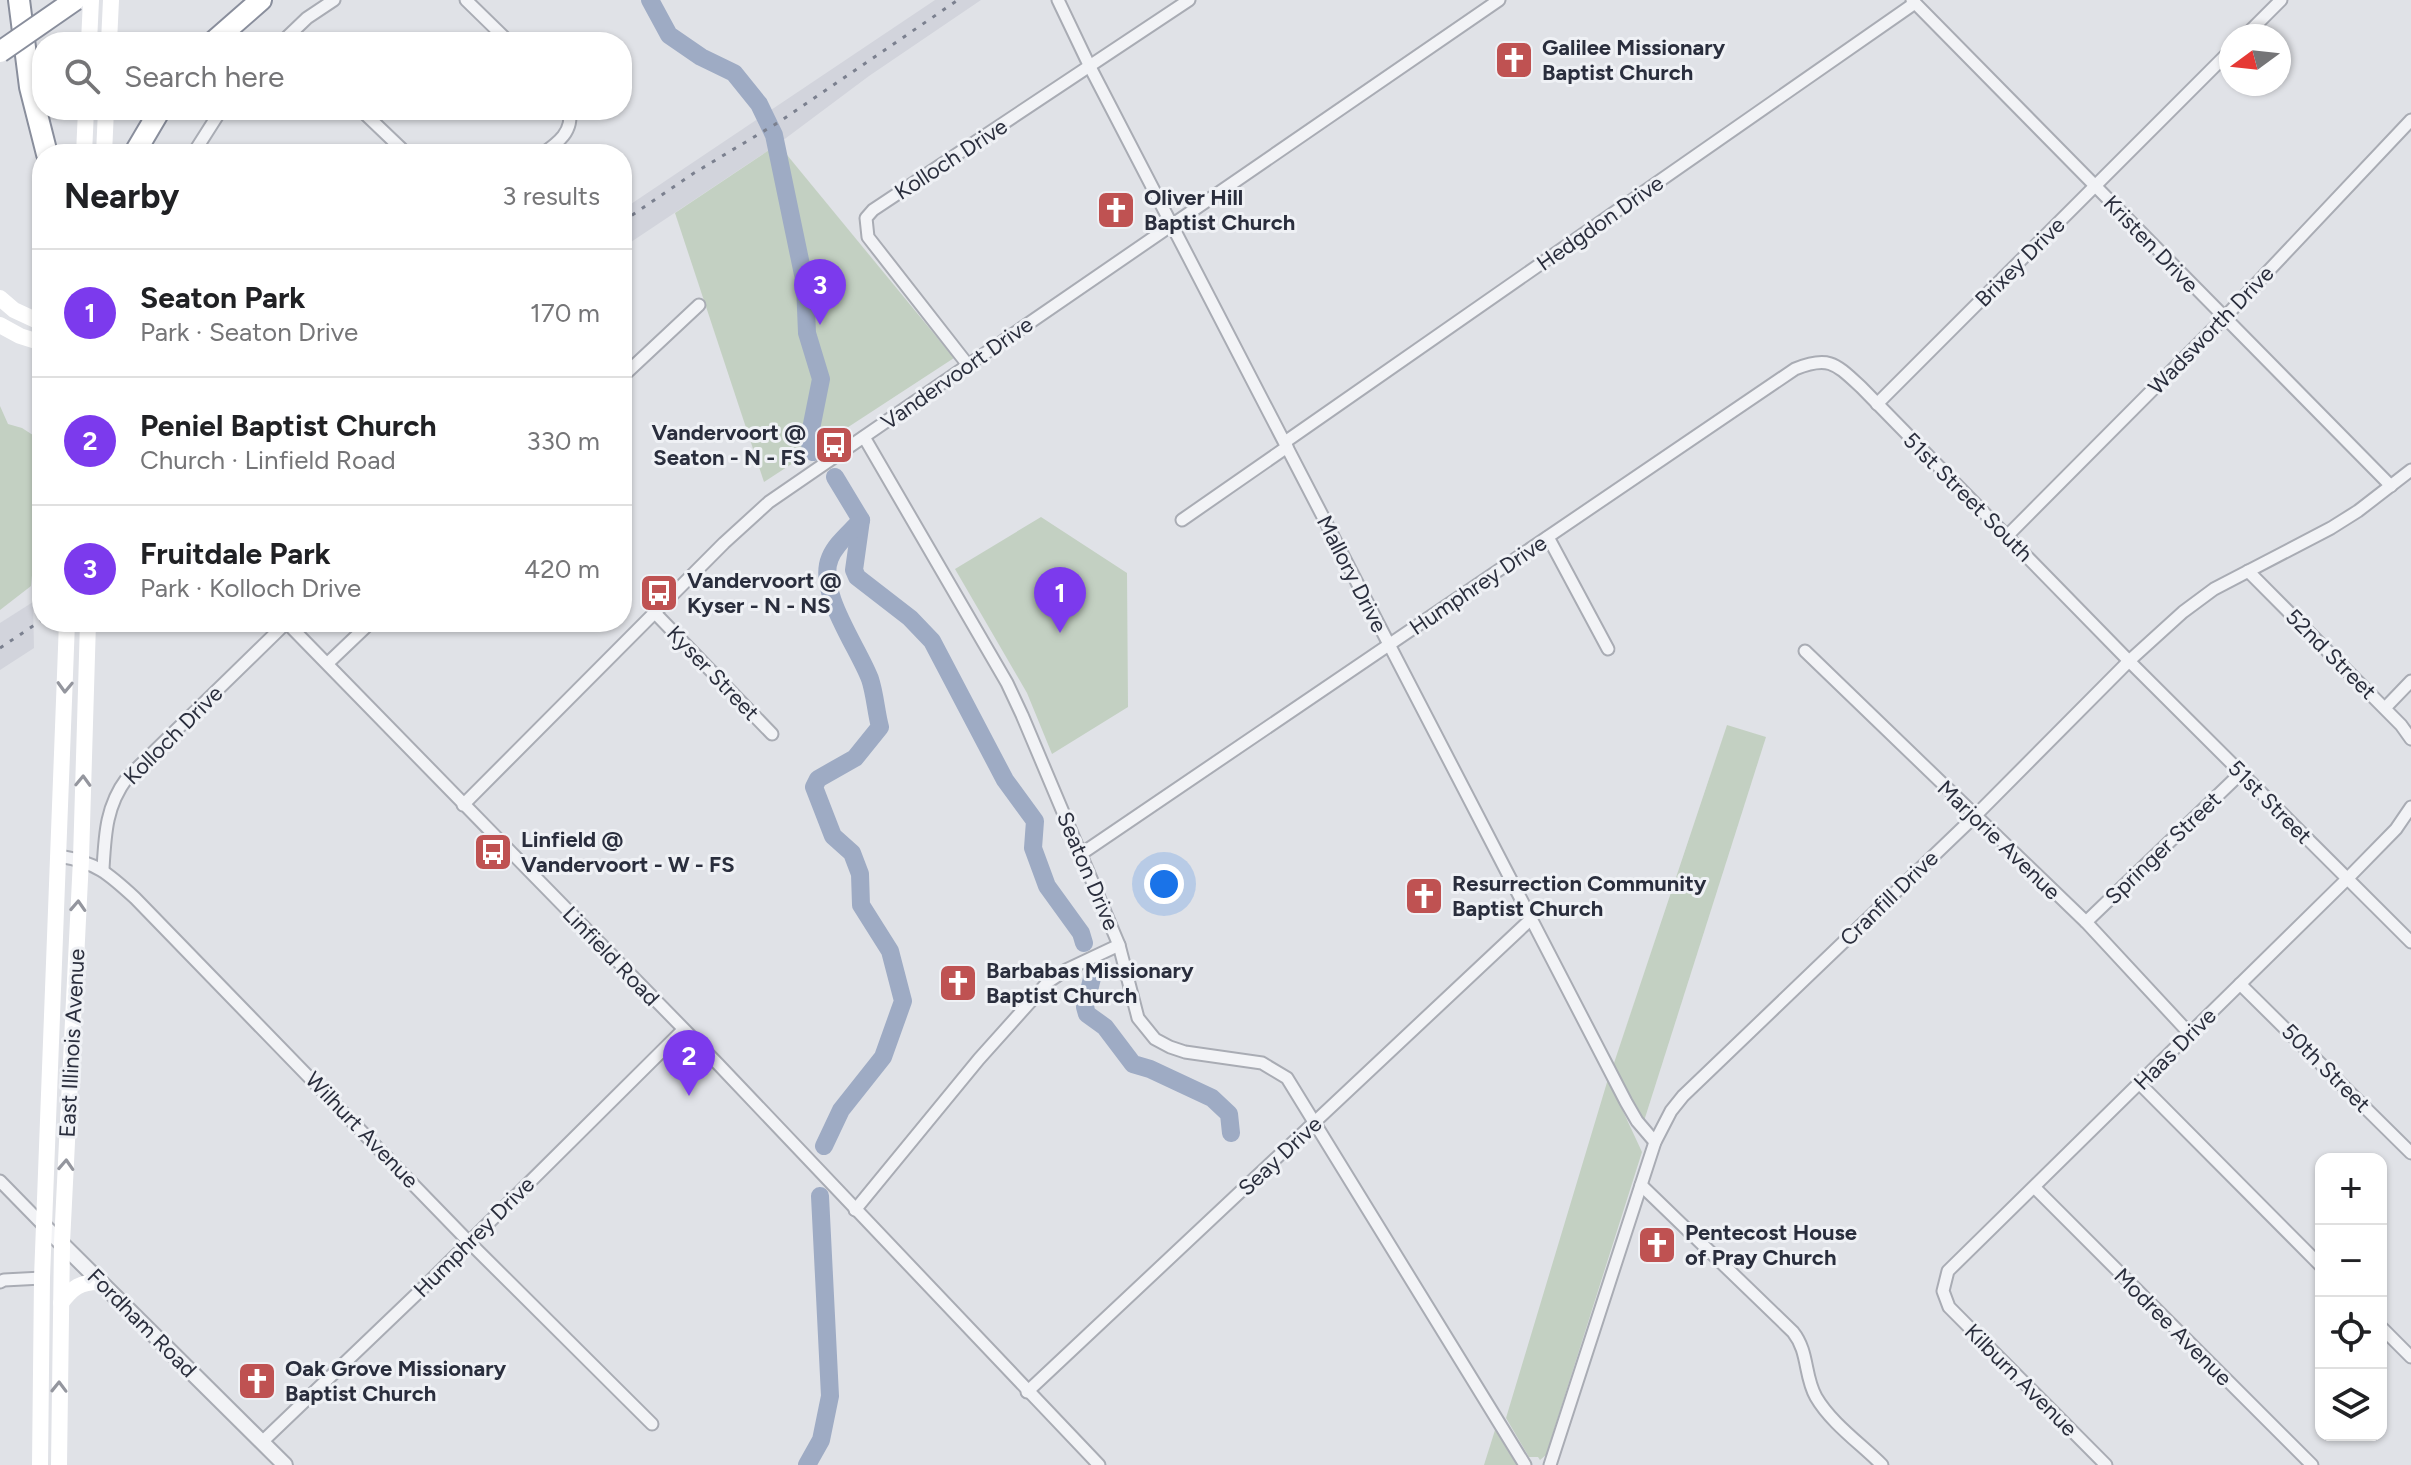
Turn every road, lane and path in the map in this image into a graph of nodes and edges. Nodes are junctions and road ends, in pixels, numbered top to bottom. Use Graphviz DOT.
graph roads {
  1 [pos="19,0"];
  2 [pos="75,0"];
  3 [pos="91,0"];
  4 [pos="111,0"];
  5 [pos="261,0"];
  6 [pos="334,0"];
  7 [pos="466,0"];
  8 [pos="1058,0"];
  9 [pos="1189,0"];
  10 [pos="1499,0"];
  11 [pos="2281,0"];
  12 [pos="1914,1"];
  13 [pos="2257,24"];
  14 [pos="89,32"];
  15 [pos="109,32"];
  16 [pos="224,32"];
  17 [pos="294,32"];
  18 [pos="499,32"];
  19 [pos="0,52"];
  20 [pos="2219,62"];
  21 [pos="1090,67"];
  22 [pos="32,95"];
  23 [pos="38,120"];
  24 [pos="86,120"];
  25 [pos="106,120"];
  26 [pos="154,120"];
  27 [pos="215,120"];
  28 [pos="371,120"];
  29 [pos="569,120"];
  30 [pos="2411,120"];
  31 [pos="44,144"];
  32 [pos="84,144"];
  33 [pos="104,144"];
  34 [pos="140,144"];
  35 [pos="199,144"];
  36 [pos="397,144"];
  37 [pos="554,144"];
  38 [pos="2095,187"];
  39 [pos="1172,224"];
  40 [pos="0,298"];
  41 [pos="699,305"];
  42 [pos="32,318"];
  43 [pos="2224,318"];
  44 [pos="1,328"];
  45 [pos="32,339"];
  46 [pos="968,365"];
  47 [pos="632,368"];
  48 [pos="1795,369"];
  49 [pos="1877,404"];
  50 [pos="864,437"];
  51 [pos="1286,444"];
  52 [pos="2411,470"];
  53 [pos="2391,486"];
  54 [pos="1182,520"];
  55 [pos="2007,536"];
  56 [pos="1548,537"];
  57 [pos="2248,571"];
  58 [pos="655,613"];
  59 [pos="67,632"];
  60 [pos="88,632"];
  61 [pos="276,632"];
  62 [pos="296,632"];
  63 [pos="361,632"];
  64 [pos="1388,646"];
  65 [pos="1608,649"];
  66 [pos="1805,651"];
  67 [pos="2129,661"];
  68 [pos="328,663"];
  69 [pos="2411,681"];
  70 [pos="2385,708"];
  71 [pos="772,734"];
  72 [pos="2411,739"];
  73 [pos="2241,773"];
  74 [pos="463,805"];
  75 [pos="2411,807"];
  76 [pos="1974,817"];
  77 [pos="1081,854"];
  78 [pos="59,856"];
  79 [pos="81,859"];
  80 [pos="103,869"];
  81 [pos="2347,879"];
  82 [pos="1531,919"];
  83 [pos="2086,922"];
  84 [pos="2411,942"];
  85 [pos="1119,945"];
  86 [pos="2240,984"];
  87 [pos="683,1030"];
  88 [pos="2189,1033"];
  89 [pos="2140,1084"];
  90 [pos="1314,1124"];
  91 [pos="1655,1142"];
  92 [pos="2411,1153"];
  93 [pos="0,1181"];
  94 [pos="1641,1185"];
  95 [pos="2035,1188"];
  96 [pos="855,1210"];
  97 [pos="45,1227"];
  98 [pos="469,1242"];
  99 [pos="62,1243"];
  100 [pos="2315,1260"];
  101 [pos="42,1278"];
  102 [pos="0,1282"];
  103 [pos="101,1282"];
  104 [pos="1943,1291"];
  105 [pos="61,1303"];
  106 [pos="2387,1333"];
  107 [pos="2411,1357"];
  108 [pos="1027,1392"];
  109 [pos="652,1424"];
  110 [pos="39,1427"];
  111 [pos="59,1427"];
  112 [pos="262,1442"];
  113 [pos="40,1465"];
  114 [pos="59,1465"];
  115 [pos="285,1465"];
  116 [pos="1099,1465"];
  117 [pos="1525,1465"];
  118 [pos="1550,1465"];
  119 [pos="1882,1465"];
  120 [pos="2106,1465"];
  121 [pos="2312,1465"];
  1 -- 22 [label="highway"];
  2 -- 19 [label="highway, bridge"];
  3 -- 14 [label="main road"];
  4 -- 15 [label="main road"];
  5 -- 16 [label="highway"];
  6 -- 17 [label="street"];
  7 -- 18 [label="street"];
  8 -- 21 [label="street, Mallory Drive"];
  9 -- 21 [label="street, Kolloch Drive"];
  10 -- 39 [label="street, Vandervoort Drive"];
  11 -- 13 [label="street"];
  12 -- 38 [label="street, Kristen Drive"];
  12 -- 51 [label="street, Hedgdon Drive"];
  20 -- 38 [label="street, Brixey Drive"];
  21 -- 39 [label="street, Mallory Drive"];
  21 -- 46 [label="street, Kolloch Drive"];
  23 -- 31 [label="highway"];
  24 -- 32 [label="main road"];
  25 -- 33 [label="main road"];
  26 -- 34 [label="highway"];
  27 -- 35 [label="street"];
  28 -- 36 [label="street"];
  29 -- 37 [label="street"];
  30 -- 43 [label="street, Wadsworth Drive"];
  38 -- 43 [label="street, Kristen Drive"];
  38 -- 49 [label="street, Brixey Drive"];
  39 -- 46 [label="street, Vandervoort Drive"];
  39 -- 51 [label="street, Mallory Drive"];
  40 -- 42 [label="main road"];
  41 -- 47 [label="street"];
  43 -- 53 [label="street, Kristen Drive"];
  43 -- 55 [label="street, Wadsworth Drive"];
  44 -- 45 [label="main road"];
  46 -- 50 [label="street, Vandervoort Drive"];
  48 -- 49 [label="street, 51st Street South"];
  48 -- 56 [label="street, Humphrey Drive"];
  49 -- 55 [label="street, 51st Street South"];
  50 -- 58 [label="street, Vandervoort Drive"];
  50 -- 77 [label="street, Seaton Drive"];
  51 -- 54 [label="street, Hedgdon Drive"];
  51 -- 64 [label="street, Mallory Drive"];
  52 -- 53 [label="street, Cranfill Drive"];
  53 -- 57 [label="street, Cranfill Drive"];
  55 -- 67 [label="street, 51st Street South"];
  56 -- 64 [label="street, Humphrey Drive"];
  56 -- 65 [label="street"];
  57 -- 67 [label="street, Cranfill Drive"];
  57 -- 70 [label="street, 52nd Street"];
  58 -- 71 [label="street, Kyser Street"];
  58 -- 74 [label="street, Vandervoort Drive"];
  59 -- 78 [label="main road, East Illinois Avenue, one-way"];
  79 -- 60 [label="main road, East Illinois Avenue, one-way"];
  61 -- 80 [label="street, Kolloch Drive"];
  62 -- 68 [label="street, Linfield Road"];
  63 -- 68 [label="street"];
  64 -- 77 [label="street, Humphrey Drive"];
  64 -- 82 [label="street, Mallory Drive"];
  66 -- 76 [label="street, Marjorie Avenue"];
  67 -- 73 [label="street, 51st Street"];
  67 -- 76 [label="street, Cranfill Drive"];
  68 -- 74 [label="street, Linfield Road"];
  69 -- 70 [label="street"];
  70 -- 72 [label="street, 52nd Street"];
  73 -- 81 [label="street, 51st Street"];
  73 -- 83 [label="street, Springer Street"];
  74 -- 87 [label="street, Linfield Road"];
  75 -- 81 [label="street, Haas Drive"];
  76 -- 83 [label="street, Marjorie Avenue"];
  76 -- 91 [label="street, Cranfill Drive"];
  77 -- 85 [label="street, Seaton Drive"];
  78 -- 79 [label="street, Wilhurt Avenue"];
  78 -- 97 [label="main road, East Illinois Avenue"];
  79 -- 80 [label="street, Wilhurt Avenue"];
  99 -- 79 [label="main road, East Illinois Avenue, one-way"];
  80 -- 98 [label="street, Wilhurt Avenue"];
  81 -- 84 [label="street, 51st Street"];
  81 -- 86 [label="street, Haas Drive"];
  82 -- 90 [label="street, Seay Drive"];
  82 -- 91 [label="street, Mallory Drive"];
  83 -- 88 [label="street, Marjorie Avenue"];
  85 -- 90 [label="street, Seaton Drive"];
  85 -- 96 [label="street"];
  86 -- 88 [label="street, Haas Drive"];
  86 -- 92 [label="street, 50th Street"];
  87 -- 96 [label="street, Linfield Road"];
  87 -- 98 [label="street, Humphrey Drive"];
  88 -- 89 [label="street, Haas Drive"];
  89 -- 95 [label="street, Haas Drive"];
  89 -- 100 [label="street"];
  90 -- 108 [label="street, Seay Drive"];
  90 -- 117 [label="street, Seaton Drive"];
  91 -- 94 [label="street, Cranfill Drive"];
  93 -- 97 [label="street, Fordham Road"];
  94 -- 118 [label="street, Cranfill Drive"];
  94 -- 119 [label="street"];
  95 -- 104 [label="street, Haas Drive"];
  95 -- 121 [label="street, Modree Avenue"];
  96 -- 108 [label="street, Linfield Road"];
  97 -- 99 [label="street, Fordham Road"];
  97 -- 101 [label="main road, East Illinois Avenue"];
  98 -- 109 [label="street, Wilhurt Avenue"];
  98 -- 112 [label="street, Humphrey Drive"];
  99 -- 103 [label="street, Fordham Road"];
  99 -- 105 [label="main road, East Illinois Avenue"];
  101 -- 102 [label="street"];
  101 -- 110 [label="main road, East Illinois Avenue"];
  103 -- 105 [label="main road"];
  103 -- 112 [label="street, Fordham Road"];
  104 -- 120 [label="street, Kilburn Avenue"];
  111 -- 105 [label="main road, East Illinois Avenue, one-way"];
  106 -- 107 [label="street"];
  108 -- 116 [label="street, Linfield Road"];
  110 -- 111 [label="main road"];
  110 -- 113 [label="main road, East Illinois Avenue"];
  111 -- 114 [label="main road, East Illinois Avenue"];
  112 -- 115 [label="street, Fordham Road"];
}
